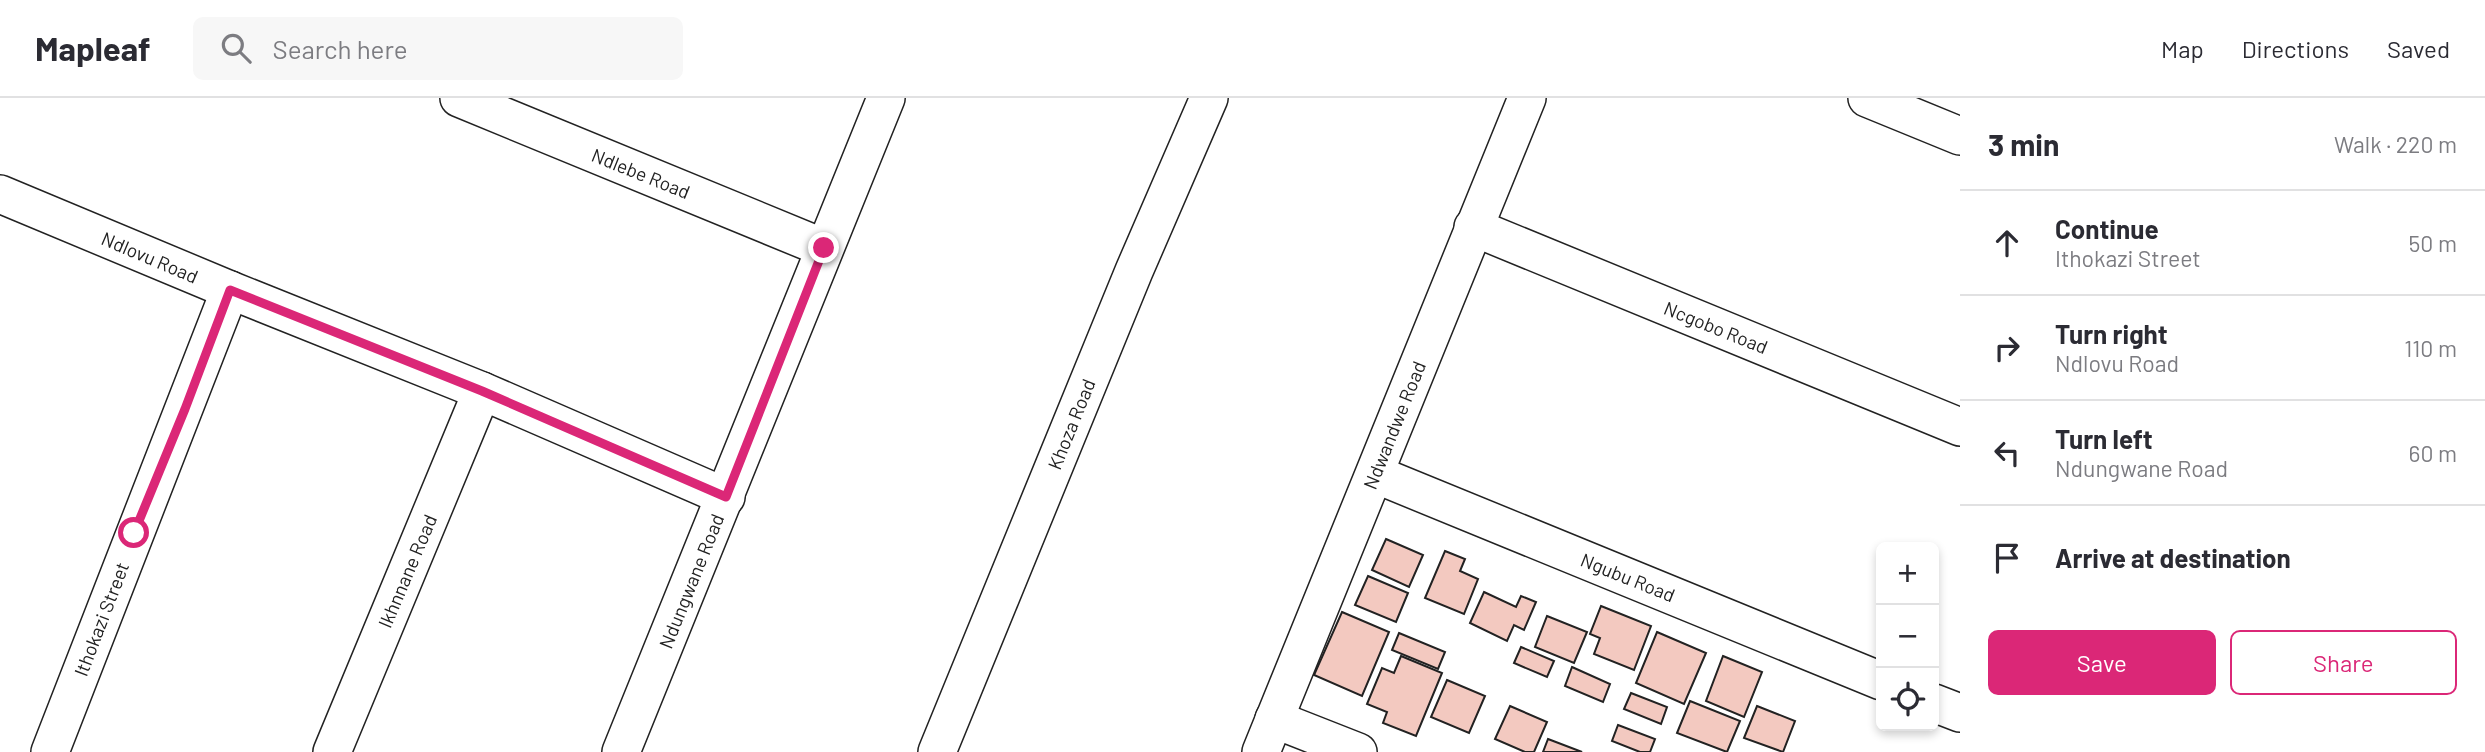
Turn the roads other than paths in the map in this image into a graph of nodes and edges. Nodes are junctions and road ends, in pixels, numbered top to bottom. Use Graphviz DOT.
graph roads {
  1 [pos="459,98"];
  2 [pos="886,98"];
  3 [pos="1209,98"];
  4 [pos="1527,98"];
  5 [pos="1867,98"];
  6 [pos="1960,136"];
  7 [pos="0,194"];
  8 [pos="1473,227"];
  9 [pos="824,248"];
  10 [pos="230,290"];
  11 [pos="482,391"];
  12 [pos="1960,427"];
  13 [pos="1375,474"];
  14 [pos="726,497"];
  15 [pos="1876,679"];
  16 [pos="1939,705"];
  17 [pos="1960,713"];
  18 [pos="1268,736"];
  19 [pos="50,752"];
  20 [pos="332,752"];
  21 [pos="621,752"];
  22 [pos="937,752"];
  23 [pos="1358,752"];
  1 -- 9 [label="street, Ndlebe Road"];
  2 -- 9 [label="street, Ndungwane Road"];
  3 -- 22 [label="street, Khoza Road"];
  4 -- 8 [label="street, Ndwandwe Road"];
  5 -- 6 [label="street"];
  7 -- 10 [label="street, Ndlovu Road"];
  8 -- 12 [label="street, Ncgobo Road"];
  8 -- 13 [label="street, Ndwandwe Road"];
  9 -- 14 [label="street, Ndungwane Road"];
  10 -- 11 [label="street, Ndlovu Road"];
  10 -- 19 [label="street, Ithokazi Street"];
  11 -- 14 [label="street, Ndlovu Road"];
  11 -- 20 [label="street, Ikhnnane Road"];
  13 -- 15 [label="street, Ngubu Road"];
  13 -- 18 [label="street, Ndwandwe Road"];
  14 -- 21 [label="street, Ndungwane Road"];
  16 -- 17 [label="street"];
  18 -- 23 [label="street"];
}
